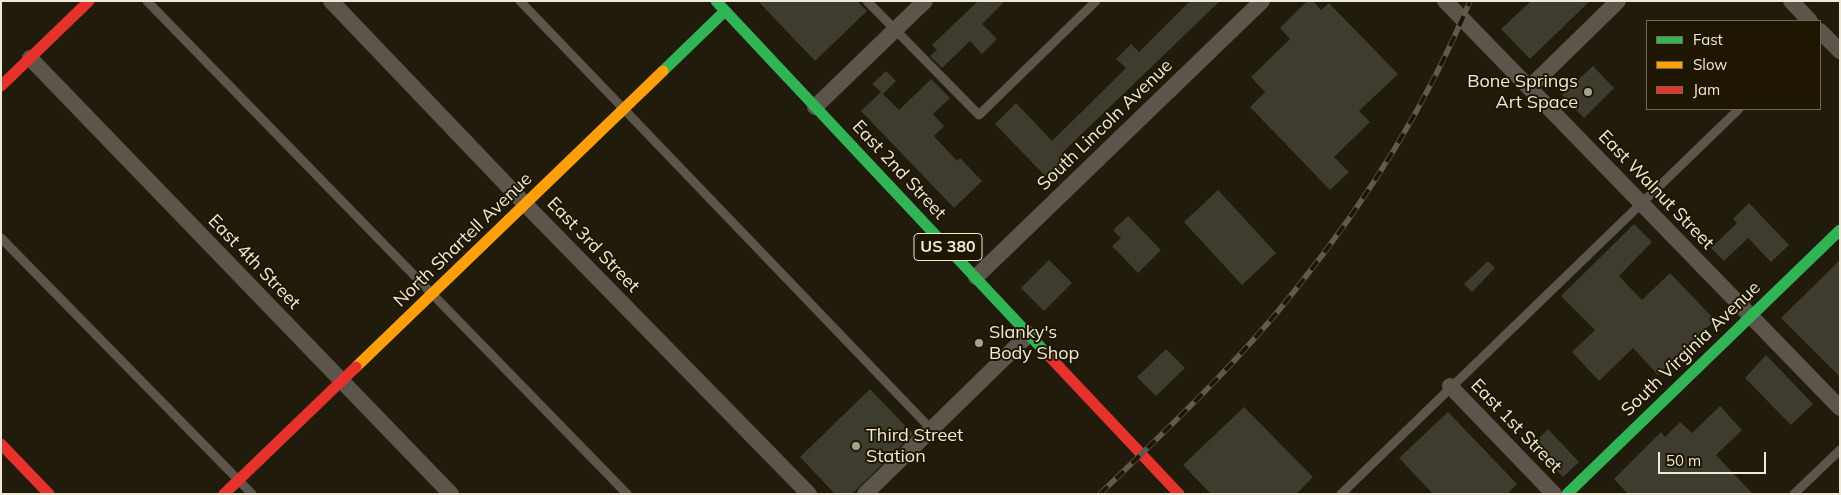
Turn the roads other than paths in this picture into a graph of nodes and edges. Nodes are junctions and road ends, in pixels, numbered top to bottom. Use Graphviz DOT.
graph roads {
  1 [pos="89,1"];
  2 [pos="147,1"];
  3 [pos="331,1"];
  4 [pos="520,1"];
  5 [pos="716,1"];
  6 [pos="867,1"];
  7 [pos="925,1"];
  8 [pos="1096,1"];
  9 [pos="1262,1"];
  10 [pos="1445,1"];
  11 [pos="1618,1"];
  12 [pos="1791,1"];
  13 [pos="725,11"];
  14 [pos="1809,20"];
  15 [pos="895,30"];
  16 [pos="1821,32"];
  17 [pos="1840,52"];
  18 [pos="30,58"];
  19 [pos="1,86"];
  20 [pos="1529,88"];
  21 [pos="816,107"];
  22 [pos="625,108"];
  23 [pos="1738,110"];
  24 [pos="525,204"];
  25 [pos="1641,204"];
  26 [pos="1840,230"];
  27 [pos="1,238"];
  28 [pos="976,277"];
  29 [pos="431,294"];
  30 [pos="1751,316"];
  31 [pos="1029,334"];
  32 [pos="342,380"];
  33 [pos="1450,386"];
  34 [pos="1840,408"];
  35 [pos="931,430"];
  36 [pos="1,444"];
  37 [pos="1840,450"];
  38 [pos="239,480"];
  39 [pos="49,494"];
  40 [pos="224,494"];
  41 [pos="252,494"];
  42 [pos="450,494"];
  43 [pos="626,494"];
  44 [pos="808,494"];
  45 [pos="865,494"];
  46 [pos="1179,494"];
  47 [pos="1341,494"];
  48 [pos="1554,494"];
  49 [pos="1567,494"];
  50 [pos="1794,494"];
  1 -- 18 [label="street"];
  2 -- 29 [label="lane"];
  3 -- 24 [label="street, East 3rd Street"];
  4 -- 22 [label="lane"];
  5 -- 13 [label="street, East 2nd Street / US 380"];
  6 -- 15 [label="lane"];
  7 -- 15 [label="street"];
  8 -- 15 [label="lane"];
  9 -- 28 [label="street, South Lincoln Avenue"];
  10 -- 20 [label="street, East Walnut Street"];
  11 -- 20 [label="street"];
  12 -- 14 [label="street"];
  13 -- 21 [label="street, East 2nd Street / US 380"];
  13 -- 22 [label="street, North Shartell Avenue"];
  15 -- 21 [label="street"];
  16 -- 17 [label="street"];
  18 -- 19 [label="street"];
  18 -- 32 [label="street, East 4th Street"];
  20 -- 25 [label="street, East Walnut Street"];
  21 -- 28 [label="street, East 2nd Street / US 380"];
  22 -- 24 [label="street, North Shartell Avenue"];
  22 -- 35 [label="lane"];
  23 -- 25 [label="lane"];
  24 -- 29 [label="street, North Shartell Avenue"];
  24 -- 44 [label="street, East 3rd Street"];
  25 -- 30 [label="street, East Walnut Street"];
  25 -- 33 [label="lane"];
  26 -- 30 [label="street, South Virginia Avenue"];
  27 -- 38 [label="lane"];
  28 -- 31 [label="street, East 2nd Street / US 380"];
  29 -- 32 [label="street, North Shartell Avenue"];
  29 -- 43 [label="lane"];
  30 -- 34 [label="street, East Walnut Street"];
  30 -- 49 [label="street, South Virginia Avenue"];
  31 -- 35 [label="street"];
  31 -- 46 [label="street, East 2nd Street / US 380"];
  32 -- 38 [label="street, North Shartell Avenue"];
  32 -- 42 [label="street, East 4th Street"];
  33 -- 47 [label="lane"];
  33 -- 48 [label="street, East 1st Street"];
  35 -- 45 [label="street"];
  36 -- 39 [label="street"];
  37 -- 50 [label="lane"];
  38 -- 40 [label="street, North Shartell Avenue"];
  38 -- 41 [label="lane"];
}
